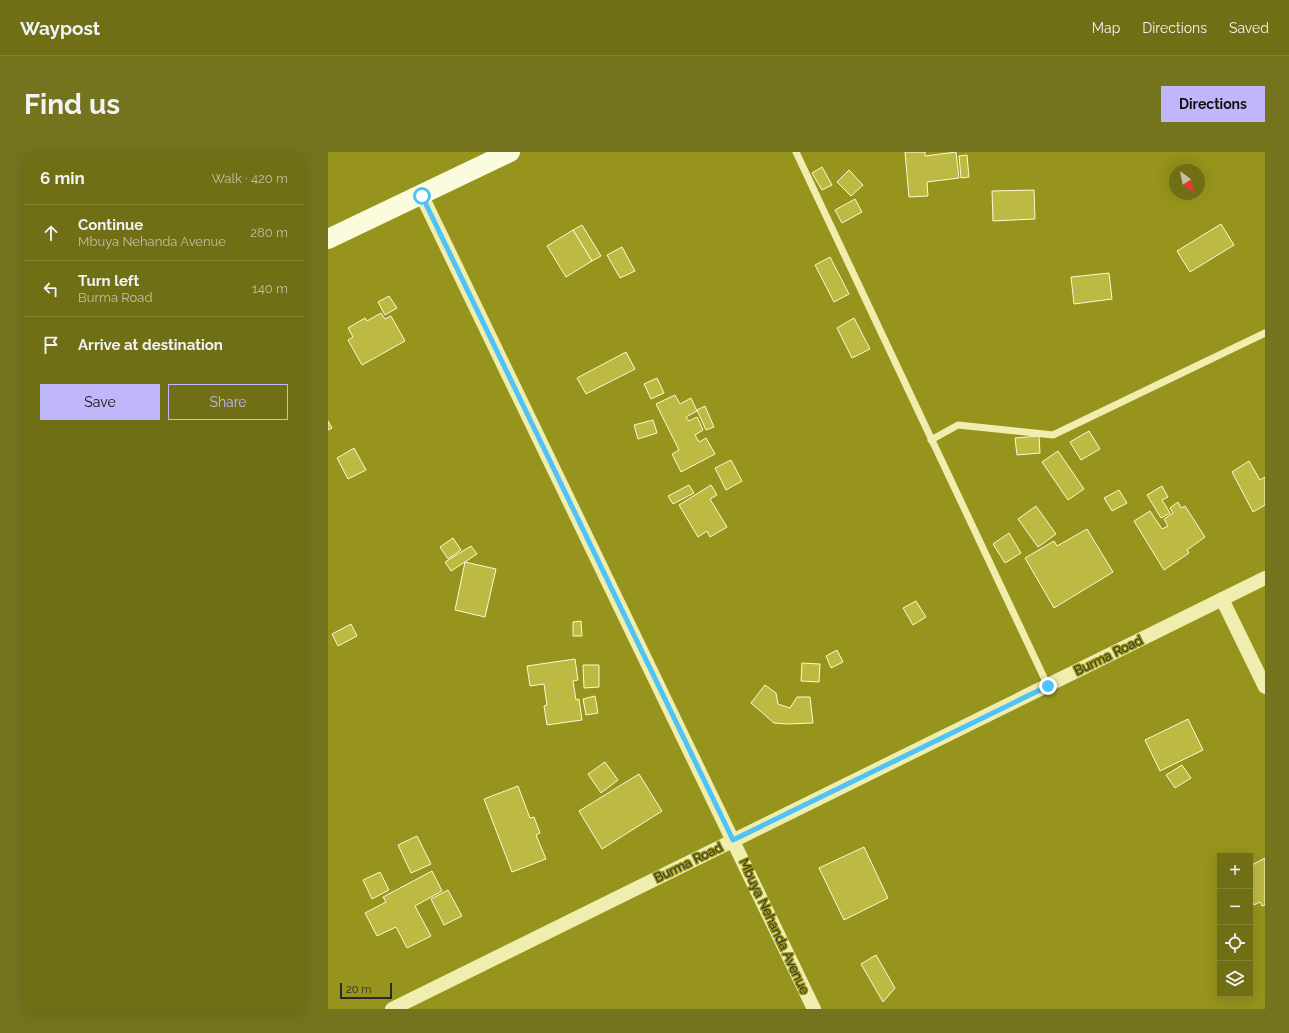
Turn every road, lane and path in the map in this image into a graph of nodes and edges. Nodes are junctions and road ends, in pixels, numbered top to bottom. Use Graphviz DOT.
graph roads {
  1 [pos="510,152"];
  2 [pos="796,152"];
  3 [pos="422,196"];
  4 [pos="328,240"];
  5 [pos="1265,333"];
  6 [pos="931,440"];
  7 [pos="1265,578"];
  8 [pos="1222,599"];
  9 [pos="1048,686"];
  10 [pos="1265,687"];
  11 [pos="733,840"];
  12 [pos="392,1009"];
  13 [pos="814,1009"];
  1 -- 3 [label="main road"];
  2 -- 6 [label="lane"];
  3 -- 4 [label="main road"];
  3 -- 11 [label="street, Mbuya Nehanda Avenue"];
  5 -- 6 [label="lane"];
  6 -- 9 [label="lane"];
  7 -- 8 [label="street, Burma Road"];
  8 -- 9 [label="street, Burma Road"];
  8 -- 10 [label="street"];
  9 -- 11 [label="street, Burma Road"];
  11 -- 12 [label="street, Burma Road"];
  11 -- 13 [label="street, Mbuya Nehanda Avenue"];
}
